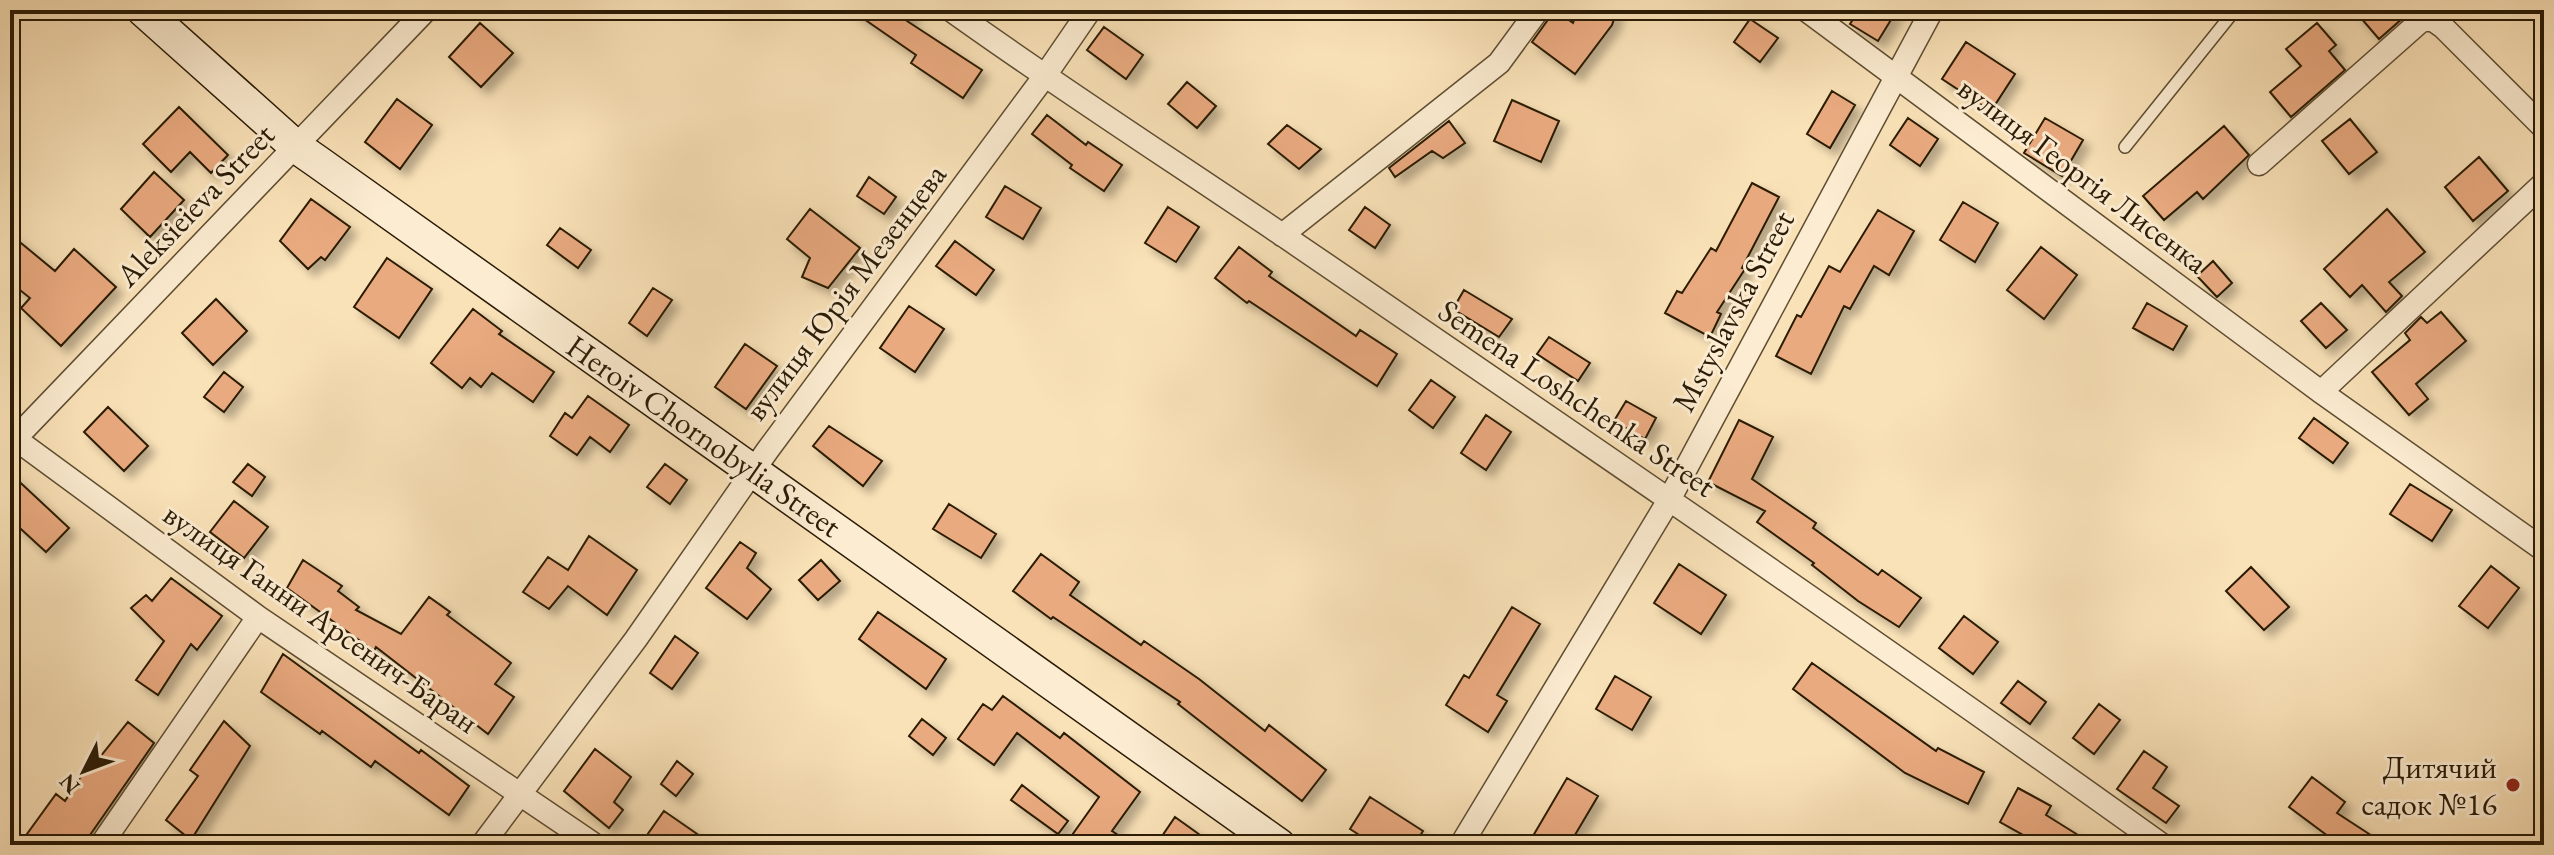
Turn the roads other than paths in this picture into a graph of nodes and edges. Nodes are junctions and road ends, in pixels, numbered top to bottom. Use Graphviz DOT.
graph roads {
  1 [pos="143,10"];
  2 [pos="426,10"];
  3 [pos="951,10"];
  4 [pos="1090,10"];
  5 [pos="1538,10"];
  6 [pos="1806,10"];
  7 [pos="1932,10"];
  8 [pos="2235,10"];
  9 [pos="1895,75"];
  10 [pos="1044,77"];
  11 [pos="2544,128"];
  12 [pos="295,146"];
  13 [pos="2125,147"];
  14 [pos="2259,164"];
  15 [pos="2544,183"];
  16 [pos="1282,235"];
  17 [pos="2321,392"];
  18 [pos="12,440"];
  19 [pos="753,471"];
  20 [pos="1669,500"];
  21 [pos="2544,550"];
  22 [pos="258,617"];
  23 [pos="518,794"];
  24 [pos="101,845"];
  25 [pos="482,845"];
  26 [pos="595,845"];
  27 [pos="1279,845"];
  28 [pos="1461,845"];
  29 [pos="2162,845"];
  1 -- 12 [label="main road, Heroiv Chornobylia Street"];
  2 -- 12 [label="street, Aleksieieva Street"];
  3 -- 10 [label="street, Semena Loshchenka Street"];
  4 -- 10 [label="street, вулиця Юрія Мезенцева"];
  5 -- 16 [label="street"];
  6 -- 9 [label="street, вулиця Георгія Лисенка"];
  7 -- 9 [label="street, Mstyslavska Street"];
  8 -- 13 [label="lane"];
  9 -- 17 [label="street, вулиця Георгія Лисенка"];
  9 -- 20 [label="street, Mstyslavska Street"];
  10 -- 16 [label="street, Semena Loshchenka Street"];
  10 -- 19 [label="street, вулиця Юрія Мезенцева"];
  11 -- 14 [label="street"];
  12 -- 18 [label="street, Aleksieieva Street"];
  12 -- 19 [label="main road, Heroiv Chornobylia Street"];
  15 -- 17 [label="street"];
  16 -- 20 [label="street, Semena Loshchenka Street"];
  17 -- 21 [label="street, вулиця Георгія Лисенка"];
  18 -- 22 [label="street, вулиця Ганни Арсенич-Баран"];
  19 -- 23 [label="street, вулиця Юрія Мезенцева"];
  19 -- 27 [label="main road, Heroiv Chornobylia Street"];
  20 -- 28 [label="street, Mstyslavska Street"];
  20 -- 29 [label="street, Semena Loshchenka Street"];
  22 -- 23 [label="street, вулиця Ганни Арсенич-Баран"];
  22 -- 24 [label="street"];
  23 -- 25 [label="street, вулиця Юрія Мезенцева"];
  23 -- 26 [label="street, вулиця Ганни Арсенич-Баран"];
}
